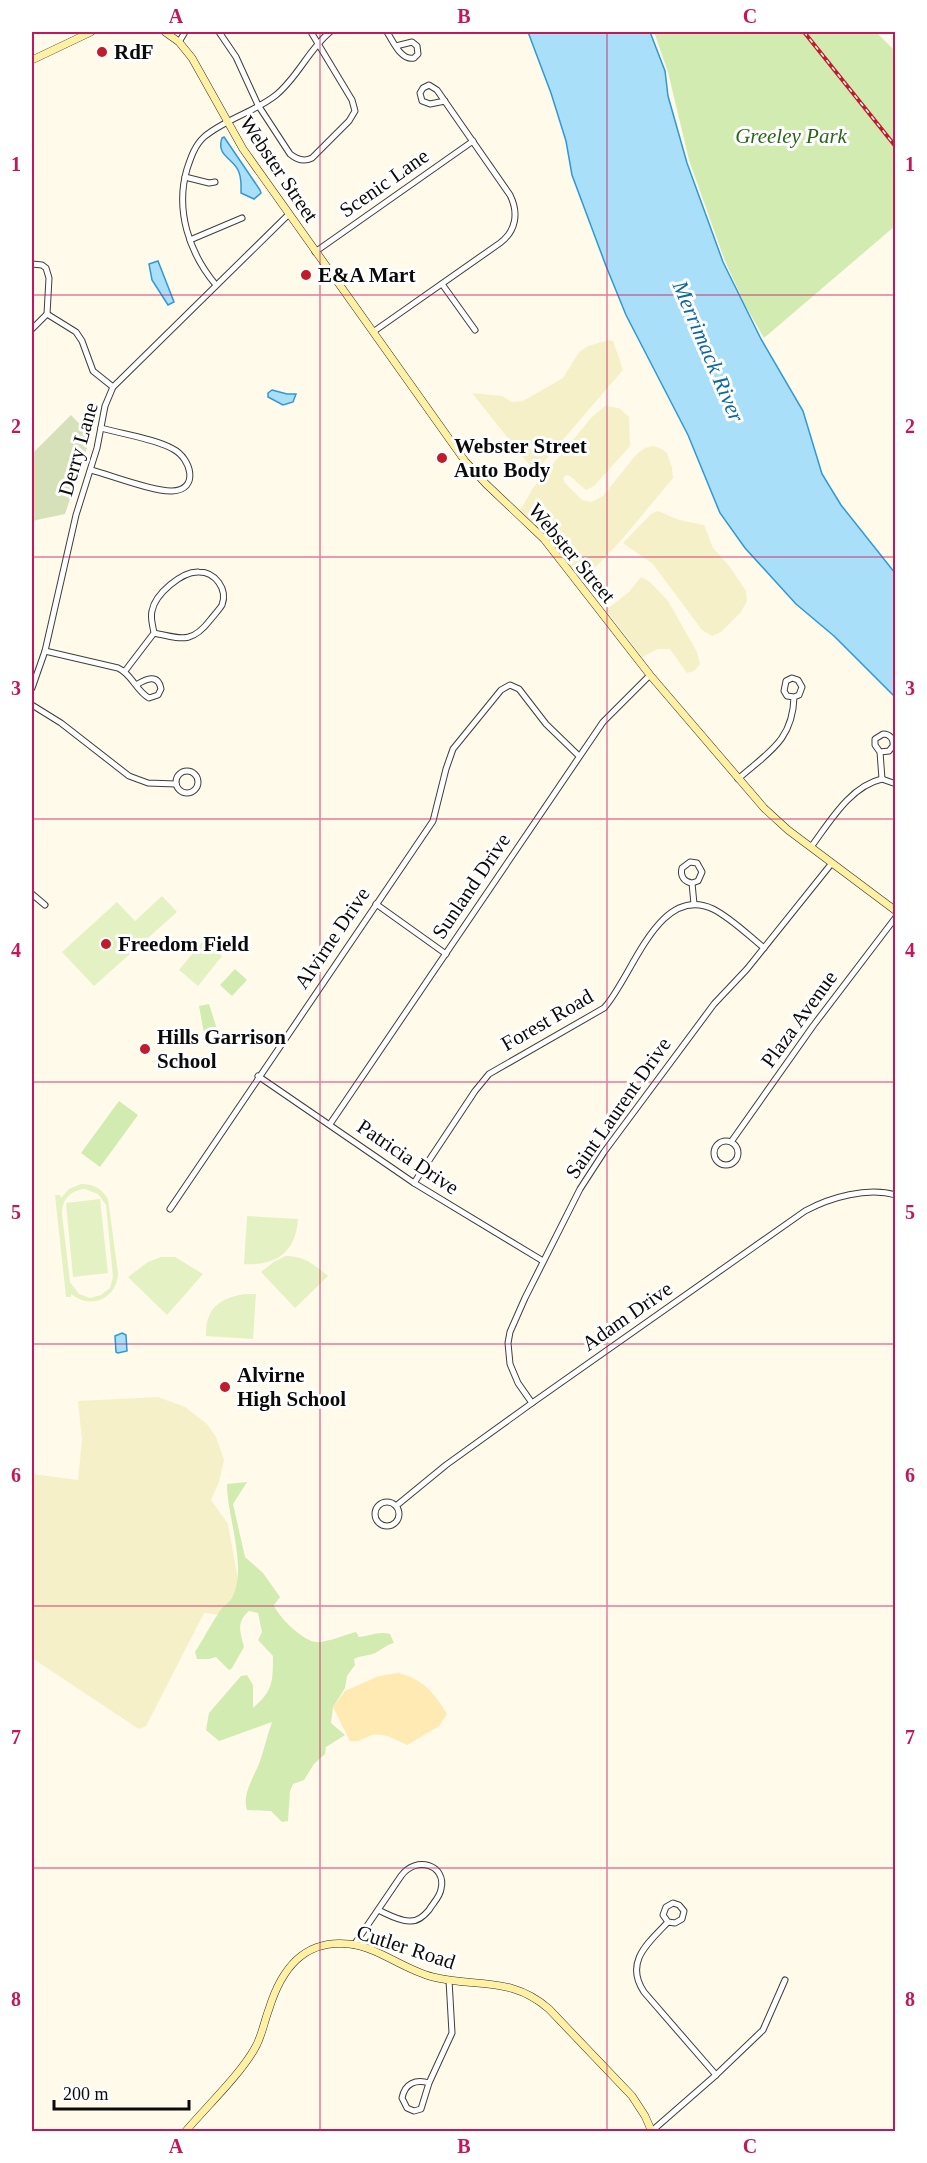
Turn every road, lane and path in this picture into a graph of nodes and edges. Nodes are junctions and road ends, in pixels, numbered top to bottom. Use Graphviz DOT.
graph roads {
  1 [pos="91,32"];
  2 [pos="165,32"];
  3 [pos="185,32"];
  4 [pos="219,32"];
  5 [pos="311,32"];
  6 [pos="330,32"];
  7 [pos="387,32"];
  8 [pos="179,42"];
  9 [pos="318,43"];
  10 [pos="396,46"];
  11 [pos="32,60"];
  12 [pos="445,101"];
  13 [pos="258,105"];
  14 [pos="228,122"];
  15 [pos="473,141"];
  16 [pos="185,177"];
  17 [pos="215,182"];
  18 [pos="289,214"];
  19 [pos="242,218"];
  20 [pos="190,240"];
  21 [pos="315,252"];
  22 [pos="32,264"];
  23 [pos="442,284"];
  24 [pos="216,285"];
  25 [pos="47,314"];
  26 [pos="32,330"];
  27 [pos="475,330"];
  28 [pos="374,332"];
  29 [pos="113,387"];
  30 [pos="101,428"];
  31 [pos="91,470"];
  32 [pos="154,633"];
  33 [pos="45,651"];
  34 [pos="125,671"];
  35 [pos="650,675"];
  36 [pos="136,685"];
  37 [pos="32,688"];
  38 [pos="794,697"];
  39 [pos="32,705"];
  40 [pos="880,752"];
  41 [pos="579,756"];
  42 [pos="738,779"];
  43 [pos="882,779"];
  44 [pos="177,784"];
  45 [pos="896,784"];
  46 [pos="811,847"];
  47 [pos="832,863"];
  48 [pos="692,883"];
  49 [pos="32,894"];
  50 [pos="376,904"];
  51 [pos="693,904"];
  52 [pos="45,905"];
  53 [pos="896,911"];
  54 [pos="896,916"];
  55 [pos="764,948"];
  56 [pos="446,954"];
  57 [pos="258,1076"];
  58 [pos="330,1124"];
  59 [pos="731,1142"];
  60 [pos="414,1183"];
  61 [pos="896,1195"];
  62 [pos="170,1209"];
  63 [pos="543,1261"];
  64 [pos="532,1403"];
  65 [pos="396,1506"];
  66 [pos="378,1910"];
  67 [pos="668,1922"];
  68 [pos="354,1945"];
  69 [pos="448,1980"];
  70 [pos="785,1980"];
  71 [pos="716,2075"];
  72 [pos="429,2083"];
  73 [pos="652,2131"];
  74 [pos="185,2132"];
  1 -- 11 [label="main road"];
  2 -- 8 [label="main road, Webster Street"];
  3 -- 8 [label="street"];
  4 -- 13 [label="street"];
  5 -- 9 [label="street"];
  6 -- 9 [label="street"];
  7 -- 10 [label="street"];
  8 -- 14 [label="main road, Webster Street"];
  9 -- 13 [label="street"];
  9 -- 13 [label="street"];
  12 -- 12 [label="street"];
  12 -- 15 [label="street"];
  13 -- 14 [label="street"];
  14 -- 16 [label="street"];
  14 -- 18 [label="main road, Webster Street"];
  15 -- 21 [label="street, Scenic Lane"];
  15 -- 23 [label="street"];
  16 -- 17 [label="street"];
  16 -- 20 [label="street"];
  18 -- 21 [label="main road, Webster Street"];
  18 -- 24 [label="street, Derry Lane"];
  19 -- 20 [label="street"];
  20 -- 24 [label="street"];
  21 -- 28 [label="main road, Webster Street"];
  22 -- 25 [label="street"];
  23 -- 27 [label="street"];
  23 -- 28 [label="street"];
  24 -- 29 [label="street, Derry Lane"];
  25 -- 26 [label="street"];
  25 -- 29 [label="street"];
  28 -- 35 [label="main road, Webster Street"];
  29 -- 30 [label="street, Derry Lane"];
  30 -- 31 [label="street, Derry Lane"];
  30 -- 31 [label="street"];
  31 -- 33 [label="street, Derry Lane"];
  32 -- 32 [label="street"];
  32 -- 34 [label="street"];
  33 -- 34 [label="street"];
  33 -- 37 [label="street, Derry Lane"];
  34 -- 36 [label="street"];
  35 -- 41 [label="street, Sunland Drive"];
  35 -- 42 [label="main road, Webster Street"];
  36 -- 36 [label="street"];
  38 -- 42 [label="street"];
  39 -- 44 [label="street"];
  40 -- 43 [label="street"];
  41 -- 50 [label="street, Alvirne Drive"];
  41 -- 56 [label="street, Sunland Drive"];
  42 -- 46 [label="main road, Webster Street"];
  43 -- 45 [label="street"];
  43 -- 46 [label="street"];
  44 -- 44 [label="street"];
  46 -- 47 [label="main road, Webster Street"];
  47 -- 53 [label="main road, Webster Street"];
  47 -- 55 [label="street, Saint Laurent Drive"];
  48 -- 51 [label="street"];
  49 -- 52 [label="street"];
  50 -- 56 [label="street"];
  50 -- 57 [label="street, Alvirne Drive"];
  51 -- 55 [label="street"];
  51 -- 60 [label="street, Forest Road"];
  54 -- 59 [label="street, Plaza Avenue"];
  55 -- 63 [label="street, Saint Laurent Drive"];
  56 -- 58 [label="street, Sunland Drive"];
  57 -- 58 [label="street, Patricia Drive"];
  57 -- 62 [label="street, Alvirne Drive"];
  58 -- 60 [label="street, Patricia Drive"];
  59 -- 59 [label="street, Plaza Avenue"];
  60 -- 63 [label="street, Patricia Drive"];
  61 -- 64 [label="street, Adam Drive"];
  63 -- 64 [label="street, Saint Laurent Drive"];
  64 -- 65 [label="street, Adam Drive"];
  65 -- 65 [label="street, Adam Drive"];
  66 -- 66 [label="street"];
  66 -- 68 [label="street"];
  67 -- 71 [label="street"];
  68 -- 69 [label="main road, Cutler Road"];
  68 -- 74 [label="main road, Cutler Road"];
  69 -- 72 [label="street"];
  69 -- 73 [label="main road, Cutler Road"];
  70 -- 71 [label="street"];
  71 -- 73 [label="street"];
  72 -- 72 [label="street"];
}
